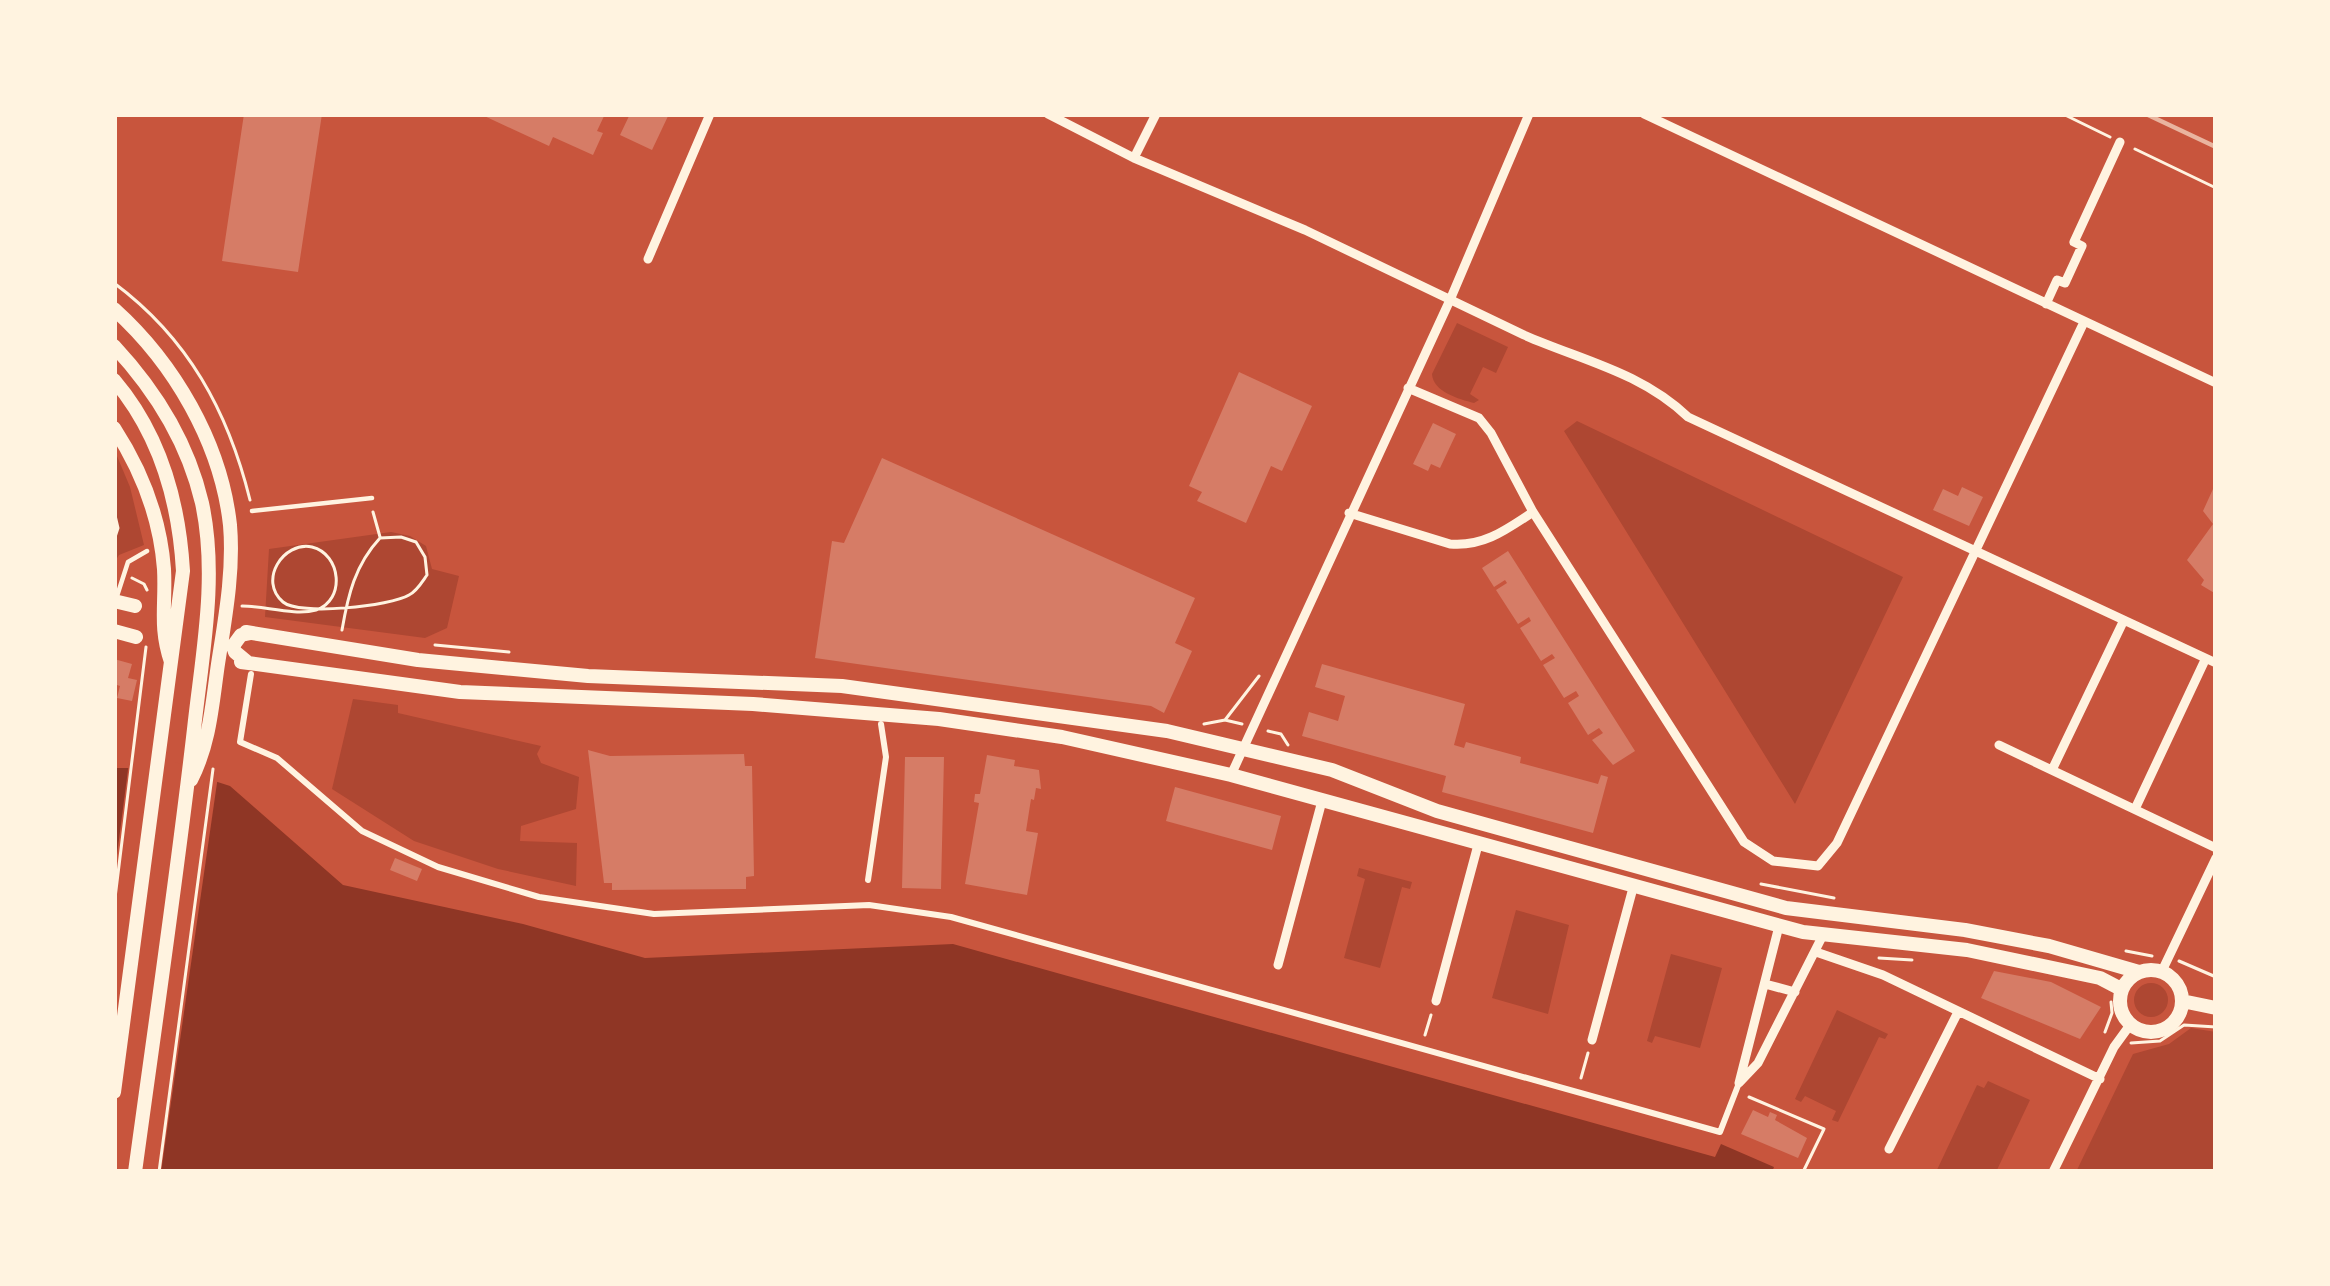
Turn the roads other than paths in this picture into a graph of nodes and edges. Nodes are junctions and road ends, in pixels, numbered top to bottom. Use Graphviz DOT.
graph roads {
  1 [pos="710,114"];
  2 [pos="1048,114"];
  3 [pos="1156,114"];
  4 [pos="1529,114"];
  5 [pos="1644,114"];
  6 [pos="2120,142"];
  7 [pos="1134,158"];
  8 [pos="648,259"];
  9 [pos="1450,300"];
  10 [pos="2046,304"];
  11 [pos="114,309"];
  12 [pos="2084,322"];
  13 [pos="114,346"];
  14 [pos="114,380"];
  15 [pos="2216,382"];
  16 [pos="1408,388"];
  17 [pos="114,428"];
  18 [pos="372,498"];
  19 [pos="252,512"];
  20 [pos="1533,512"];
  21 [pos="1349,513"];
  22 [pos="147,551"];
  23 [pos="1974,553"];
  24 [pos="114,603"];
  25 [pos="135,606"];
  26 [pos="2123,622"];
  27 [pos="114,631"];
  28 [pos="142,635"];
  29 [pos="2211,662"];
  30 [pos="172,666"];
  31 [pos="246,666"];
  32 [pos="881,724"];
  33 [pos="1999,745"];
  34 [pos="1243,747"];
  35 [pos="2052,770"];
  36 [pos="1231,775"];
  37 [pos="1348,776"];
  38 [pos="187,790"];
  39 [pos="1322,801"];
  40 [pos="2135,809"];
  41 [pos="1478,845"];
  42 [pos="2216,848"];
  43 [pos="2216,858"];
  44 [pos="868,880"];
  45 [pos="1633,888"];
  46 [pos="1779,926"];
  47 [pos="1822,935"];
  48 [pos="1816,952"];
  49 [pos="1278,965"];
  50 [pos="2165,965"];
  51 [pos="2138,971"];
  52 [pos="1765,984"];
  53 [pos="2121,989"];
  54 [pos="1795,992"];
  55 [pos="1436,1001"];
  56 [pos="2182,1001"];
  57 [pos="2216,1008"];
  58 [pos="1958,1012"];
  59 [pos="2130,1025"];
  60 [pos="1592,1040"];
  61 [pos="2100,1079"];
  62 [pos="1738,1087"];
  63 [pos="114,1092"];
  64 [pos="1889,1149"];
  65 [pos="135,1172"];
  66 [pos="2054,1172"];
  1 -- 8 [label="street"];
  2 -- 7 [label="street"];
  3 -- 7 [label="street"];
  4 -- 9 [label="street"];
  5 -- 10 [label="street"];
  6 -- 10 [label="street"];
  7 -- 9 [label="street"];
  9 -- 16 [label="street"];
  9 -- 23 [label="street"];
  10 -- 12 [label="street"];
  11 -- 38 [label="main road"];
  12 -- 15 [label="street"];
  12 -- 23 [label="street"];
  13 -- 38 [label="main road"];
  14 -- 30 [label="main road"];
  16 -- 20 [label="street"];
  16 -- 21 [label="street"];
  17 -- 30 [label="main road"];
  18 -- 19 [label="lane"];
  20 -- 21 [label="street"];
  20 -- 23 [label="street"];
  21 -- 34 [label="street"];
  22 -- 24 [label="lane"];
  23 -- 26 [label="street"];
  24 -- 25 [label="main road"];
  26 -- 29 [label="street"];
  26 -- 35 [label="street"];
  27 -- 28 [label="main road"];
  29 -- 40 [label="street"];
  30 -- 63 [label="main road"];
  31 -- 34 [label="main road"];
  31 -- 36 [label="main road"];
  31 -- 62 [label="street"];
  32 -- 44 [label="street"];
  33 -- 35 [label="street"];
  34 -- 36 [label="street"];
  34 -- 37 [label="main road"];
  35 -- 40 [label="street"];
  36 -- 39 [label="main road"];
  37 -- 39 [label="main road"];
  37 -- 51 [label="main road"];
  38 -- 65 [label="main road"];
  39 -- 41 [label="main road"];
  39 -- 49 [label="street"];
  40 -- 42 [label="street"];
  41 -- 45 [label="main road"];
  41 -- 55 [label="street"];
  43 -- 50 [label="street"];
  45 -- 46 [label="main road"];
  45 -- 60 [label="street"];
  46 -- 47 [label="main road"];
  46 -- 52 [label="street"];
  47 -- 48 [label="street"];
  47 -- 53 [label="main road"];
  48 -- 54 [label="street"];
  48 -- 58 [label="street"];
  50 -- 51 [label="main road"];
  50 -- 56 [label="main road"];
  51 -- 53 [label="main road"];
  52 -- 54 [label="street"];
  52 -- 62 [label="street"];
  53 -- 59 [label="main road"];
  54 -- 62 [label="street"];
  56 -- 57 [label="main road"];
  56 -- 59 [label="main road"];
  58 -- 61 [label="street"];
  58 -- 64 [label="street"];
  59 -- 61 [label="street"];
  61 -- 66 [label="street"];
}
